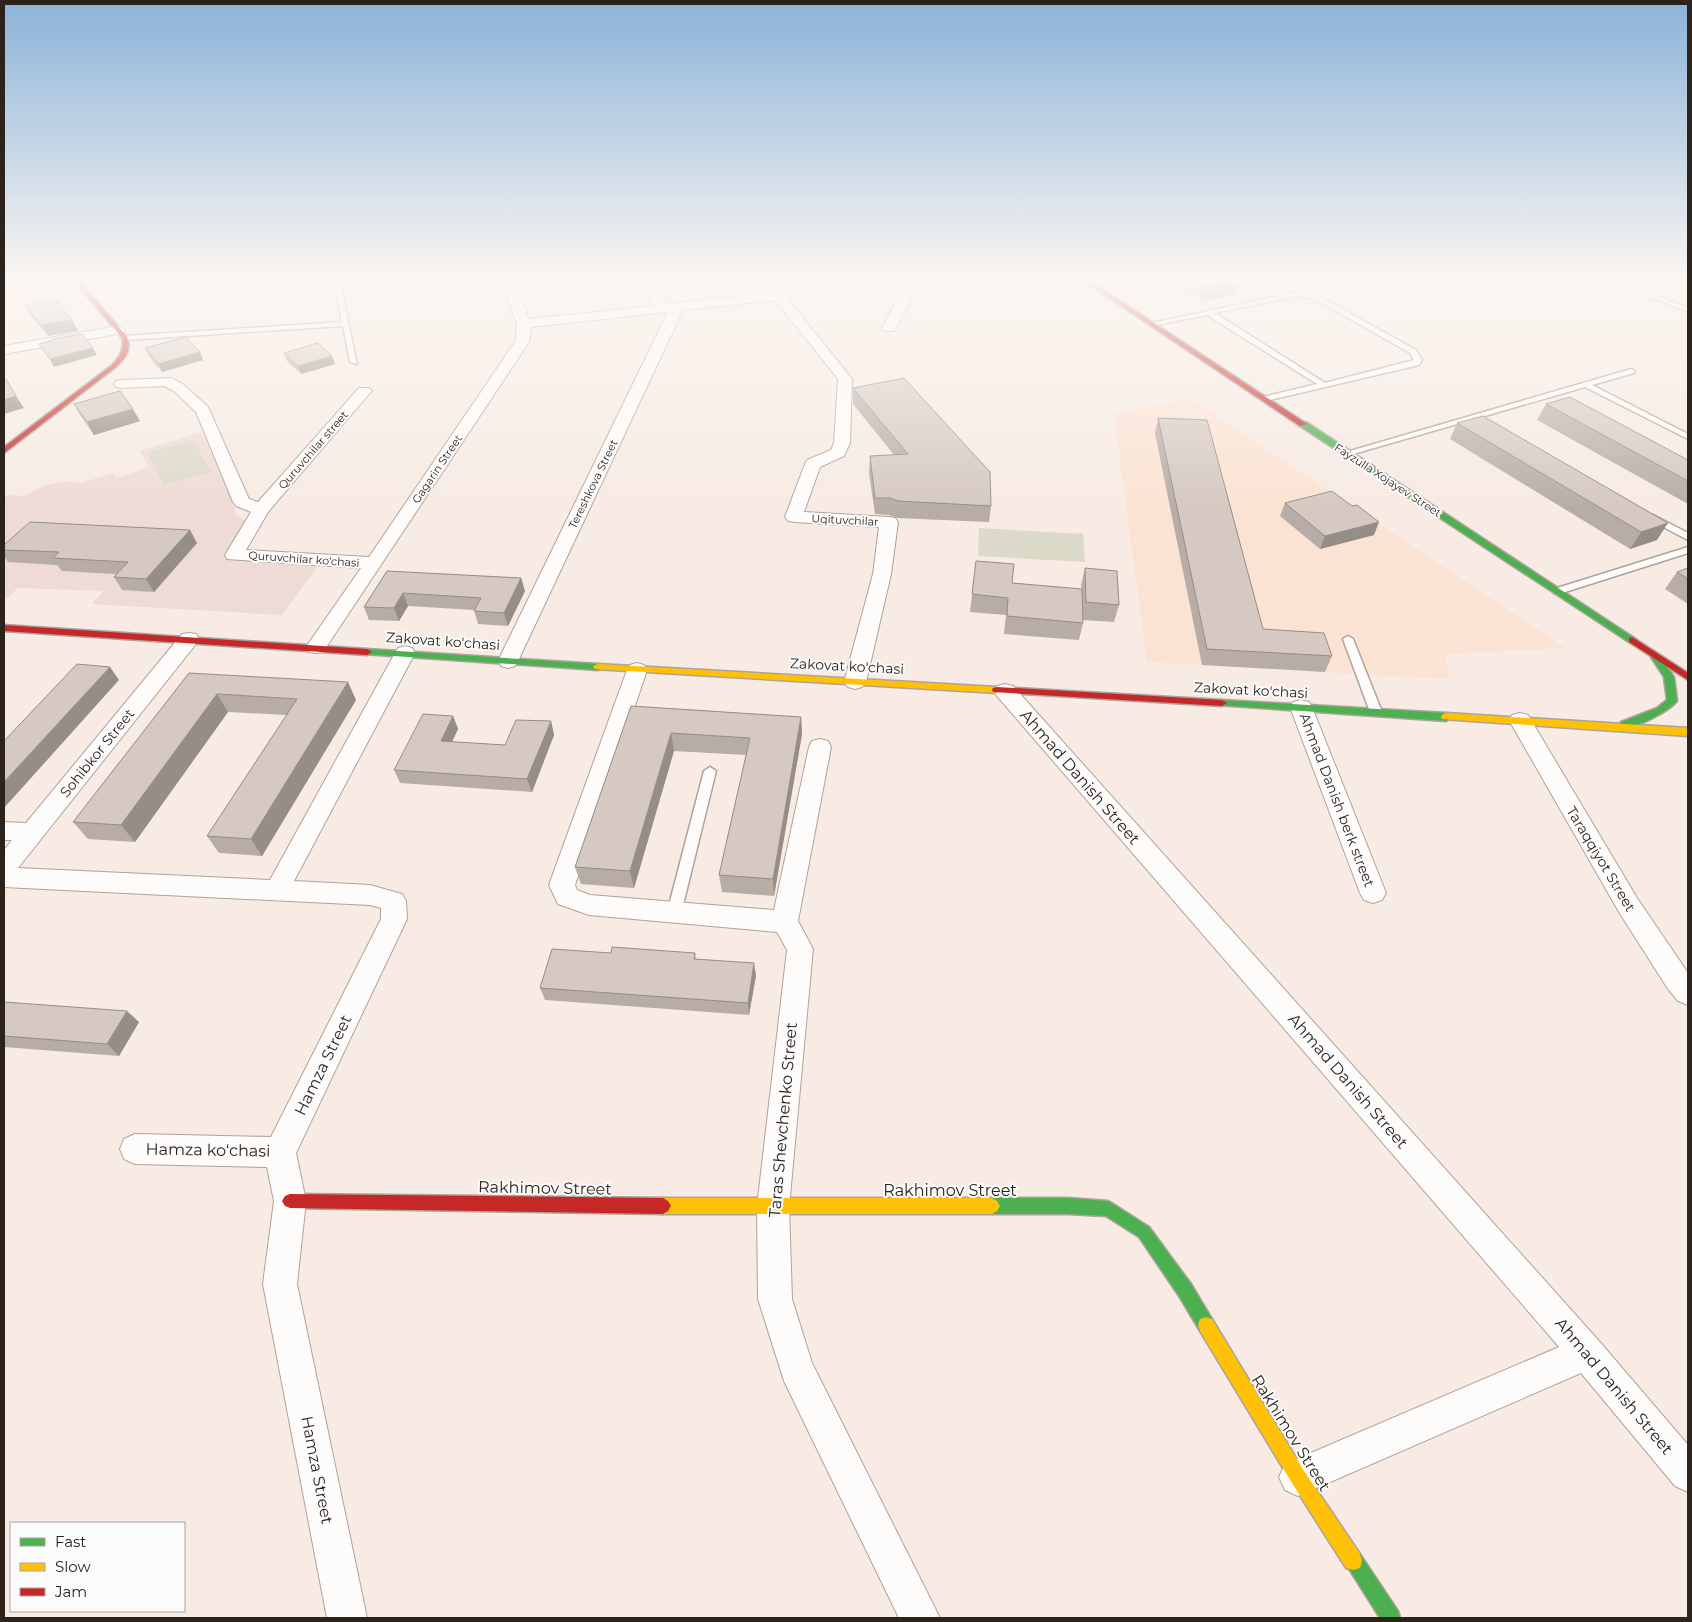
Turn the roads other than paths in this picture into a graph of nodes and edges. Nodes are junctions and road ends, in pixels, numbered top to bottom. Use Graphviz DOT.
graph roads {
  1 [pos="122,358"];
  2 [pos="353,358"];
  3 [pos="511,358"];
  4 [pos="647,358"];
  5 [pos="828,358"];
  6 [pos="1203,358"];
  7 [pos="1281,358"];
  8 [pos="1417,358"];
  9 [pos="354,362"];
  10 [pos="1631,371"];
  11 [pos="121,384"];
  12 [pos="1324,385"];
  13 [pos="1587,385"];
  14 [pos="364,390"];
  15 [pos="1266,399"];
  16 [pos="1688,437"];
  17 [pos="4,451"];
  18 [pos="1347,452"];
  19 [pos="261,510"];
  20 [pos="1645,513"];
  21 [pos="1688,537"];
  22 [pos="1688,550"];
  23 [pos="374,563"];
  24 [pos="1558,592"];
  25 [pos="4,628"];
  26 [pos="190,639"];
  27 [pos="1348,639"];
  28 [pos="316,647"];
  29 [pos="405,654"];
  30 [pos="1656,655"];
  31 [pos="508,661"];
  32 [pos="637,670"];
  33 [pos="1688,677"];
  34 [pos="854,682"];
  35 [pos="1005,691"];
  36 [pos="1301,708"];
  37 [pos="1376,712"];
  38 [pos="1520,720"];
  39 [pos="1618,727"];
  40 [pos="1688,732"];
  41 [pos="820,747"];
  42 [pos="710,771"];
  43 [pos="4,831"];
  44 [pos="33,832"];
  45 [pos="4,867"];
  46 [pos="4,877"];
  47 [pos="277,890"];
  48 [pos="1372,893"];
  49 [pos="674,913"];
  50 [pos="785,922"];
  51 [pos="1688,993"];
  52 [pos="135,1149"];
  53 [pos="280,1152"];
  54 [pos="290,1201"];
  55 [pos="773,1207"];
  56 [pos="1587,1353"];
  57 [pos="1688,1474"];
  58 [pos="1298,1477"];
  59 [pos="347,1618"];
  60 [pos="920,1618"];
  61 [pos="1391,1618"];
  1 -- 17 [label="main road"];
  2 -- 9 [label="lane"];
  3 -- 23 [label="street, Gagarin Street"];
  4 -- 31 [label="street, Tereshkova Street"];
  5 -- 34 [label="street, Uqituvchilar"];
  6 -- 15 [label="main road, Fayzulla Xojayev Street"];
  7 -- 12 [label="lane"];
  8 -- 12 [label="lane"];
  10 -- 13 [label="lane"];
  11 -- 19 [label="street"];
  12 -- 15 [label="lane"];
  13 -- 16 [label="lane"];
  13 -- 18 [label="lane"];
  14 -- 19 [label="street, Quruvchilar street"];
  15 -- 18 [label="main road, Fayzulla Xojayev Street"];
  18 -- 24 [label="main road, Fayzulla Xojayev Street"];
  19 -- 23 [label="street, Quruvchilar street"];
  20 -- 21 [label="lane"];
  22 -- 24 [label="lane"];
  23 -- 28 [label="street, Gagarin Street"];
  24 -- 30 [label="main road, Fayzulla Xojayev Street"];
  25 -- 26 [label="main road, Zakovat ko'chasi"];
  26 -- 28 [label="main road, Zakovat ko'chasi"];
  26 -- 44 [label="street, Sohibkor Street"];
  27 -- 37 [label="lane"];
  28 -- 29 [label="main road, Zakovat ko'chasi"];
  29 -- 31 [label="main road, Zakovat ko'chasi"];
  29 -- 47 [label="street"];
  30 -- 33 [label="main road, Fayzulla Xojayev Street"];
  30 -- 39 [label="main road"];
  31 -- 32 [label="main road, Zakovat ko'chasi"];
  32 -- 34 [label="main road, Zakovat ko'chasi"];
  32 -- 49 [label="street"];
  34 -- 35 [label="main road, Zakovat ko'chasi"];
  35 -- 36 [label="main road, Zakovat ko'chasi"];
  35 -- 56 [label="street, Ahmad Danish Street"];
  36 -- 37 [label="main road, Zakovat ko'chasi"];
  36 -- 48 [label="street, Ahmad Danish berk street"];
  37 -- 38 [label="main road, Zakovat ko'chasi"];
  38 -- 39 [label="main road, Zakovat ko'chasi"];
  38 -- 51 [label="street, Taraqqiyot Street"];
  39 -- 40 [label="main road, Zakovat ko'chasi"];
  41 -- 50 [label="street"];
  42 -- 49 [label="lane"];
  43 -- 44 [label="street"];
  44 -- 45 [label="street, Sohibkor Street"];
  46 -- 47 [label="street, Hamza Street"];
  47 -- 53 [label="street, Hamza Street"];
  49 -- 50 [label="street"];
  50 -- 55 [label="street, Taras Shevchenko Street"];
  52 -- 53 [label="street, Hamza ko‘chasi"];
  53 -- 54 [label="street, Hamza Street"];
  54 -- 55 [label="main road, Rakhimov Street"];
  54 -- 59 [label="street, Hamza Street"];
  55 -- 58 [label="main road, Rakhimov Street"];
  55 -- 60 [label="street, Taras Shevchenko Street"];
  56 -- 57 [label="street, Ahmad Danish Street"];
  56 -- 58 [label="street"];
  58 -- 61 [label="main road, Rakhimov Street"];
}
